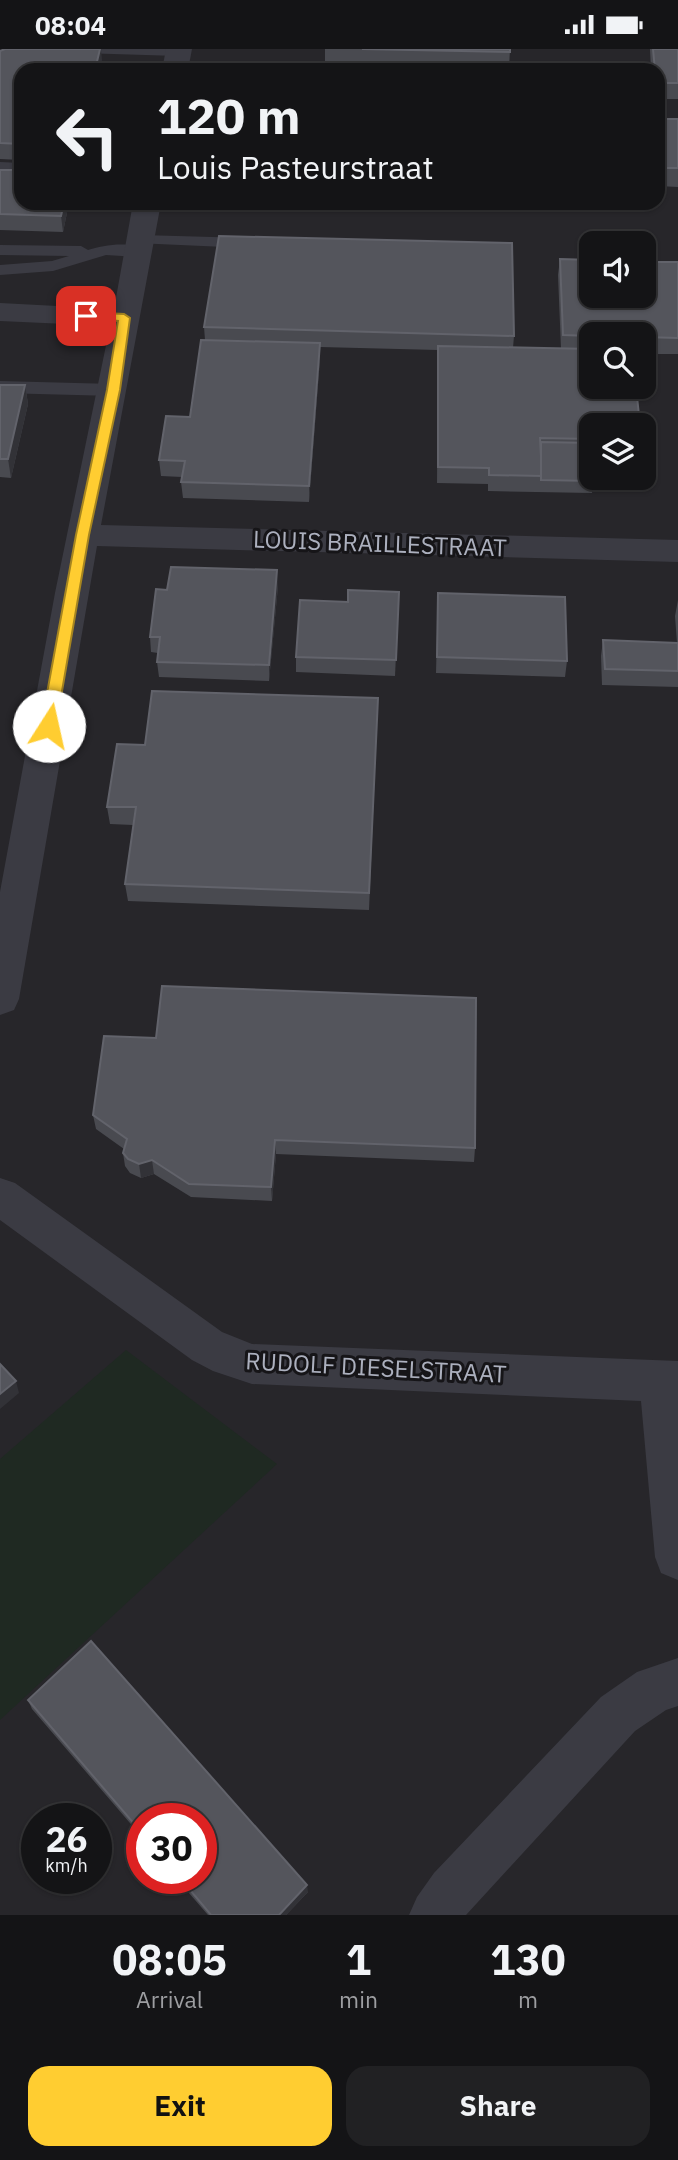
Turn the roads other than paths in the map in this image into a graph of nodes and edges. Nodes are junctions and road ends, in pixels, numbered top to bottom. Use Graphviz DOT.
graph roads {
  1 [pos="80,49"];
  2 [pos="177,57"];
  3 [pos="146,210"];
  4 [pos="263,244"];
  5 [pos="140,246"];
  6 [pos="0,250"];
  7 [pos="95,251"];
  8 [pos="0,270"];
  9 [pos="0,312"];
  10 [pos="124,318"];
  11 [pos="0,387"];
  12 [pos="114,390"];
  13 [pos="83,535"];
  14 [pos="678,551"];
  15 [pos="0,999"];
  16 [pos="0,1196"];
  17 [pos="669,1381"];
  18 [pos="678,1556"];
  19 [pos="678,1682"];
  20 [pos="435,1915"];
  1 -- 2 [label="lane"];
  3 -- 5 [label="street"];
  4 -- 5 [label="lane"];
  5 -- 7 [label="lane"];
  5 -- 10 [label="street"];
  6 -- 7 [label="lane"];
  7 -- 8 [label="lane"];
  9 -- 10 [label="street"];
  10 -- 12 [label="street"];
  11 -- 12 [label="lane"];
  12 -- 13 [label="street"];
  13 -- 14 [label="street, LOUIS BRAILLESTRAAT"];
  13 -- 15 [label="street"];
  16 -- 17 [label="street, RUDOLF DIESELSTRAAT"];
  17 -- 18 [label="street"];
  19 -- 20 [label="street"];
}
